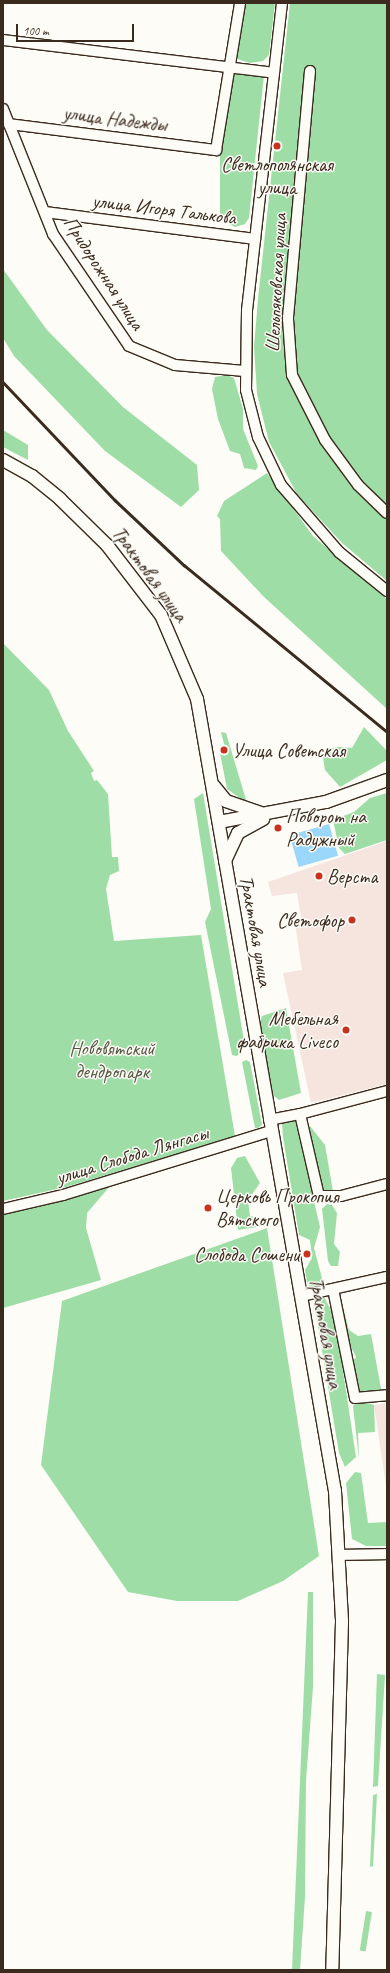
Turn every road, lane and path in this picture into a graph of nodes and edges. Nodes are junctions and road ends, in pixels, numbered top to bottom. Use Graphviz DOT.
graph roads {
  1 [pos="240,3"];
  2 [pos="282,3"];
  3 [pos="3,40"];
  4 [pos="230,67"];
  5 [pos="310,72"];
  6 [pos="274,73"];
  7 [pos="3,109"];
  8 [pos="9,124"];
  9 [pos="45,212"];
  10 [pos="255,239"];
  11 [pos="245,370"];
  12 [pos="3,460"];
  13 [pos="387,513"];
  14 [pos="387,591"];
  15 [pos="387,780"];
  16 [pos="212,783"];
  17 [pos="275,813"];
  18 [pos="219,822"];
  19 [pos="225,863"];
  20 [pos="387,1091"];
  21 [pos="300,1114"];
  22 [pos="270,1126"];
  23 [pos="387,1184"];
  24 [pos="3,1209"];
  25 [pos="387,1277"];
  26 [pos="333,1289"];
  27 [pos="301,1296"];
  28 [pos="387,1395"];
  29 [pos="387,1554"];
  30 [pos="341,1555"];
  31 [pos="332,1970"];
  1 -- 4 [label="street"];
  2 -- 6 [label="street"];
  3 -- 4 [label="street"];
  4 -- 6 [label="street"];
  4 -- 8 [label="street, улица Надежды"];
  5 -- 13 [label="street, Шельпяковская улица"];
  6 -- 10 [label="street"];
  7 -- 8 [label="street, Придорожная улица"];
  8 -- 9 [label="street, Придорожная улица"];
  9 -- 10 [label="street, улица Игоря Талькова"];
  9 -- 11 [label="street, Придорожная улица"];
  10 -- 11 [label="street"];
  11 -- 14 [label="street"];
  12 -- 16 [label="main road, Трактовая улица"];
  15 -- 17 [label="main road"];
  16 -- 17 [label="main road"];
  16 -- 18 [label="main road, Трактовая улица"];
  17 -- 18 [label="main road"];
  17 -- 19 [label="main road"];
  18 -- 19 [label="main road, Трактовая улица"];
  19 -- 22 [label="main road, Трактовая улица"];
  20 -- 21 [label="street, улица Слобода Лянгасы"];
  21 -- 22 [label="street, улица Слобода Лянгасы"];
  21 -- 23 [label="street"];
  22 -- 24 [label="street, улица Слобода Лянгасы"];
  22 -- 27 [label="main road, Трактовая улица"];
  25 -- 26 [label="street"];
  26 -- 27 [label="street"];
  26 -- 28 [label="street"];
  27 -- 30 [label="main road, Трактовая улица"];
  29 -- 30 [label="street"];
  30 -- 31 [label="main road, Трактовая улица"];
}
